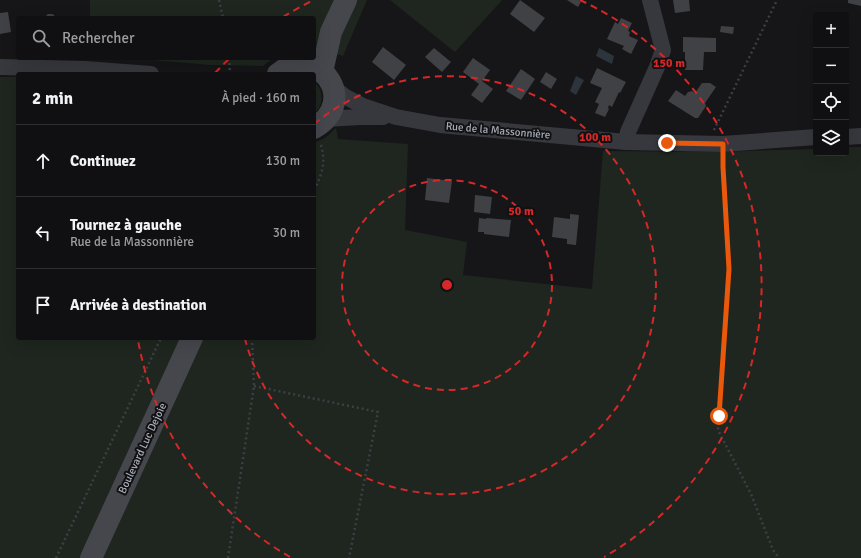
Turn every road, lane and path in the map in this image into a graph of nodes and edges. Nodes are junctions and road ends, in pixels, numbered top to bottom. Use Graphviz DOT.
graph roads {
  1 [pos="219,0"];
  2 [pos="346,0"];
  3 [pos="650,0"];
  4 [pos="777,0"];
  5 [pos="223,16"];
  6 [pos="229,60"];
  7 [pos="0,66"];
  8 [pos="316,67"];
  9 [pos="125,72"];
  10 [pos="230,72"];
  11 [pos="280,72"];
  12 [pos="396,118"];
  13 [pos="318,125"];
  14 [pos="861,136"];
  15 [pos="813,137"];
  16 [pos="849,137"];
  17 [pos="626,142"];
  18 [pos="715,144"];
  19 [pos="316,185"];
  20 [pos="160,340"];
  21 [pos="191,340"];
  22 [pos="252,340"];
  23 [pos="254,386"];
  24 [pos="56,558"];
  25 [pos="91,558"];
  26 [pos="228,558"];
  27 [pos="349,558"];
  28 [pos="779,558"];
  1 -- 5 [label="path"];
  2 -- 8 [label="main road"];
  3 -- 17 [label="street"];
  4 -- 18 [label="path"];
  6 -- 10 [label="path"];
  7 -- 9 [label="street"];
  8 -- 11 [label="main road"];
  8 -- 12 [label="street, Rue de la Massonnière"];
  8 -- 13 [label="main road"];
  12 -- 13 [label="street, Rue de la Massonnière"];
  12 -- 17 [label="street, Rue de la Massonnière"];
  13 -- 19 [label="path"];
  14 -- 16 [label="street"];
  15 -- 18 [label="street, Rue de la Massonnière"];
  17 -- 18 [label="street, Rue de la Massonnière"];
  18 -- 28 [label="path"];
  20 -- 24 [label="path"];
  21 -- 25 [label="main road, Boulevard Luc Dejoie"];
  22 -- 23 [label="path"];
  23 -- 26 [label="path"];
  23 -- 27 [label="path"];
}
